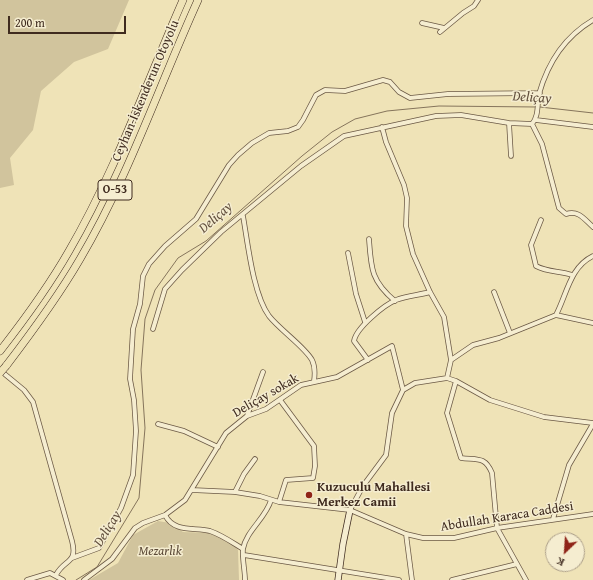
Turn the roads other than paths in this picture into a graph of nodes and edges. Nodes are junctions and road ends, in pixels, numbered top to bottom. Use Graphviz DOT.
graph roads {
  1 [pos="184,0"];
  2 [pos="198,0"];
  3 [pos="478,0"];
  4 [pos="593,20"];
  5 [pos="422,23"];
  6 [pos="444,28"];
  7 [pos="440,32"];
  8 [pos="540,93"];
  9 [pos="536,117"];
  10 [pos="509,123"];
  11 [pos="532,124"];
  12 [pos="593,126"];
  13 [pos="382,127"];
  14 [pos="511,156"];
  15 [pos="243,216"];
  16 [pos="541,220"];
  17 [pos="593,227"];
  18 [pos="369,239"];
  19 [pos="348,253"];
  20 [pos="593,256"];
  21 [pos="572,275"];
  22 [pos="430,292"];
  23 [pos="494,292"];
  24 [pos="395,301"];
  25 [pos="556,315"];
  26 [pos="365,322"];
  27 [pos="593,323"];
  28 [pos="153,328"];
  29 [pos="510,333"];
  30 [pos="0,351"];
  31 [pos="368,360"];
  32 [pos="451,360"];
  33 [pos="2,370"];
  34 [pos="263,372"];
  35 [pos="447,378"];
  36 [pos="314,381"];
  37 [pos="456,381"];
  38 [pos="403,390"];
  39 [pos="280,400"];
  40 [pos="247,416"];
  41 [pos="158,424"];
  42 [pos="593,424"];
  43 [pos="218,447"];
  44 [pos="255,459"];
  45 [pos="192,490"];
  46 [pos="235,492"];
  47 [pos="271,500"];
  48 [pos="280,502"];
  49 [pos="350,510"];
  50 [pos="593,514"];
  51 [pos="165,515"];
  52 [pos="553,519"];
  53 [pos="497,528"];
  54 [pos="406,534"];
  55 [pos="243,549"];
  56 [pos="244,555"];
  57 [pos="72,558"];
  58 [pos="518,564"];
  59 [pos="340,570"];
  60 [pos="56,575"];
  61 [pos="27,580"];
  62 [pos="62,580"];
  63 [pos="84,580"];
  64 [pos="245,580"];
  65 [pos="338,580"];
  66 [pos="399,580"];
  67 [pos="412,580"];
  68 [pos="452,580"];
  69 [pos="526,580"];
  1 -- 30 [label="highway, Ceyhan-İskenderun Otoyolu / O-53"];
  2 -- 33 [label="highway, Ceyhan-İskenderun Otoyolu / O-53"];
  3 -- 6 [label="street"];
  4 -- 8 [label="street"];
  5 -- 6 [label="street"];
  6 -- 7 [label="street"];
  8 -- 9 [label="street"];
  8 -- 57 [label="street"];
  9 -- 11 [label="street"];
  9 -- 12 [label="street"];
  10 -- 11 [label="street"];
  10 -- 13 [label="street"];
  10 -- 14 [label="street"];
  11 -- 17 [label="street"];
  13 -- 15 [label="street"];
  13 -- 22 [label="street"];
  15 -- 28 [label="street"];
  15 -- 36 [label="street"];
  16 -- 21 [label="street"];
  18 -- 24 [label="street"];
  19 -- 26 [label="street"];
  20 -- 21 [label="street"];
  21 -- 25 [label="street"];
  22 -- 24 [label="street"];
  22 -- 32 [label="street"];
  23 -- 29 [label="street"];
  24 -- 26 [label="street"];
  25 -- 27 [label="street"];
  25 -- 29 [label="street"];
  26 -- 31 [label="street"];
  29 -- 32 [label="street"];
  31 -- 36 [label="street, Deliçay sokak"];
  31 -- 38 [label="street, Deliçay sokak"];
  32 -- 35 [label="street"];
  33 -- 57 [label="street"];
  34 -- 40 [label="street"];
  35 -- 37 [label="street"];
  35 -- 38 [label="street"];
  36 -- 39 [label="street, Deliçay sokak"];
  37 -- 42 [label="street"];
  37 -- 53 [label="street"];
  38 -- 49 [label="street"];
  39 -- 40 [label="street, Deliçay sokak"];
  39 -- 48 [label="street"];
  40 -- 43 [label="street, Deliçay sokak"];
  41 -- 43 [label="street"];
  42 -- 52 [label="street"];
  43 -- 45 [label="street, Deliçay sokak"];
  44 -- 46 [label="street"];
  45 -- 46 [label="street, Abdullah Karaca Caddesi"];
  45 -- 51 [label="street, Deliçay sokak"];
  46 -- 47 [label="street, Abdullah Karaca Caddesi"];
  47 -- 48 [label="street, Abdullah Karaca Caddesi"];
  47 -- 55 [label="street"];
  48 -- 49 [label="street, Abdullah Karaca Caddesi"];
  49 -- 54 [label="street, Abdullah Karaca Caddesi"];
  49 -- 59 [label="street"];
  50 -- 52 [label="street, Abdullah Karaca Caddesi"];
  51 -- 55 [label="street"];
  51 -- 63 [label="street, Deliçay sokak"];
  52 -- 53 [label="street, Abdullah Karaca Caddesi"];
  53 -- 54 [label="street, Abdullah Karaca Caddesi"];
  53 -- 58 [label="street"];
  54 -- 67 [label="street"];
  55 -- 56 [label="street"];
  56 -- 59 [label="street"];
  56 -- 64 [label="street"];
  57 -- 60 [label="street"];
  58 -- 68 [label="street"];
  58 -- 69 [label="street"];
  59 -- 65 [label="street"];
  59 -- 66 [label="street"];
  60 -- 61 [label="street"];
  60 -- 62 [label="street"];
}
